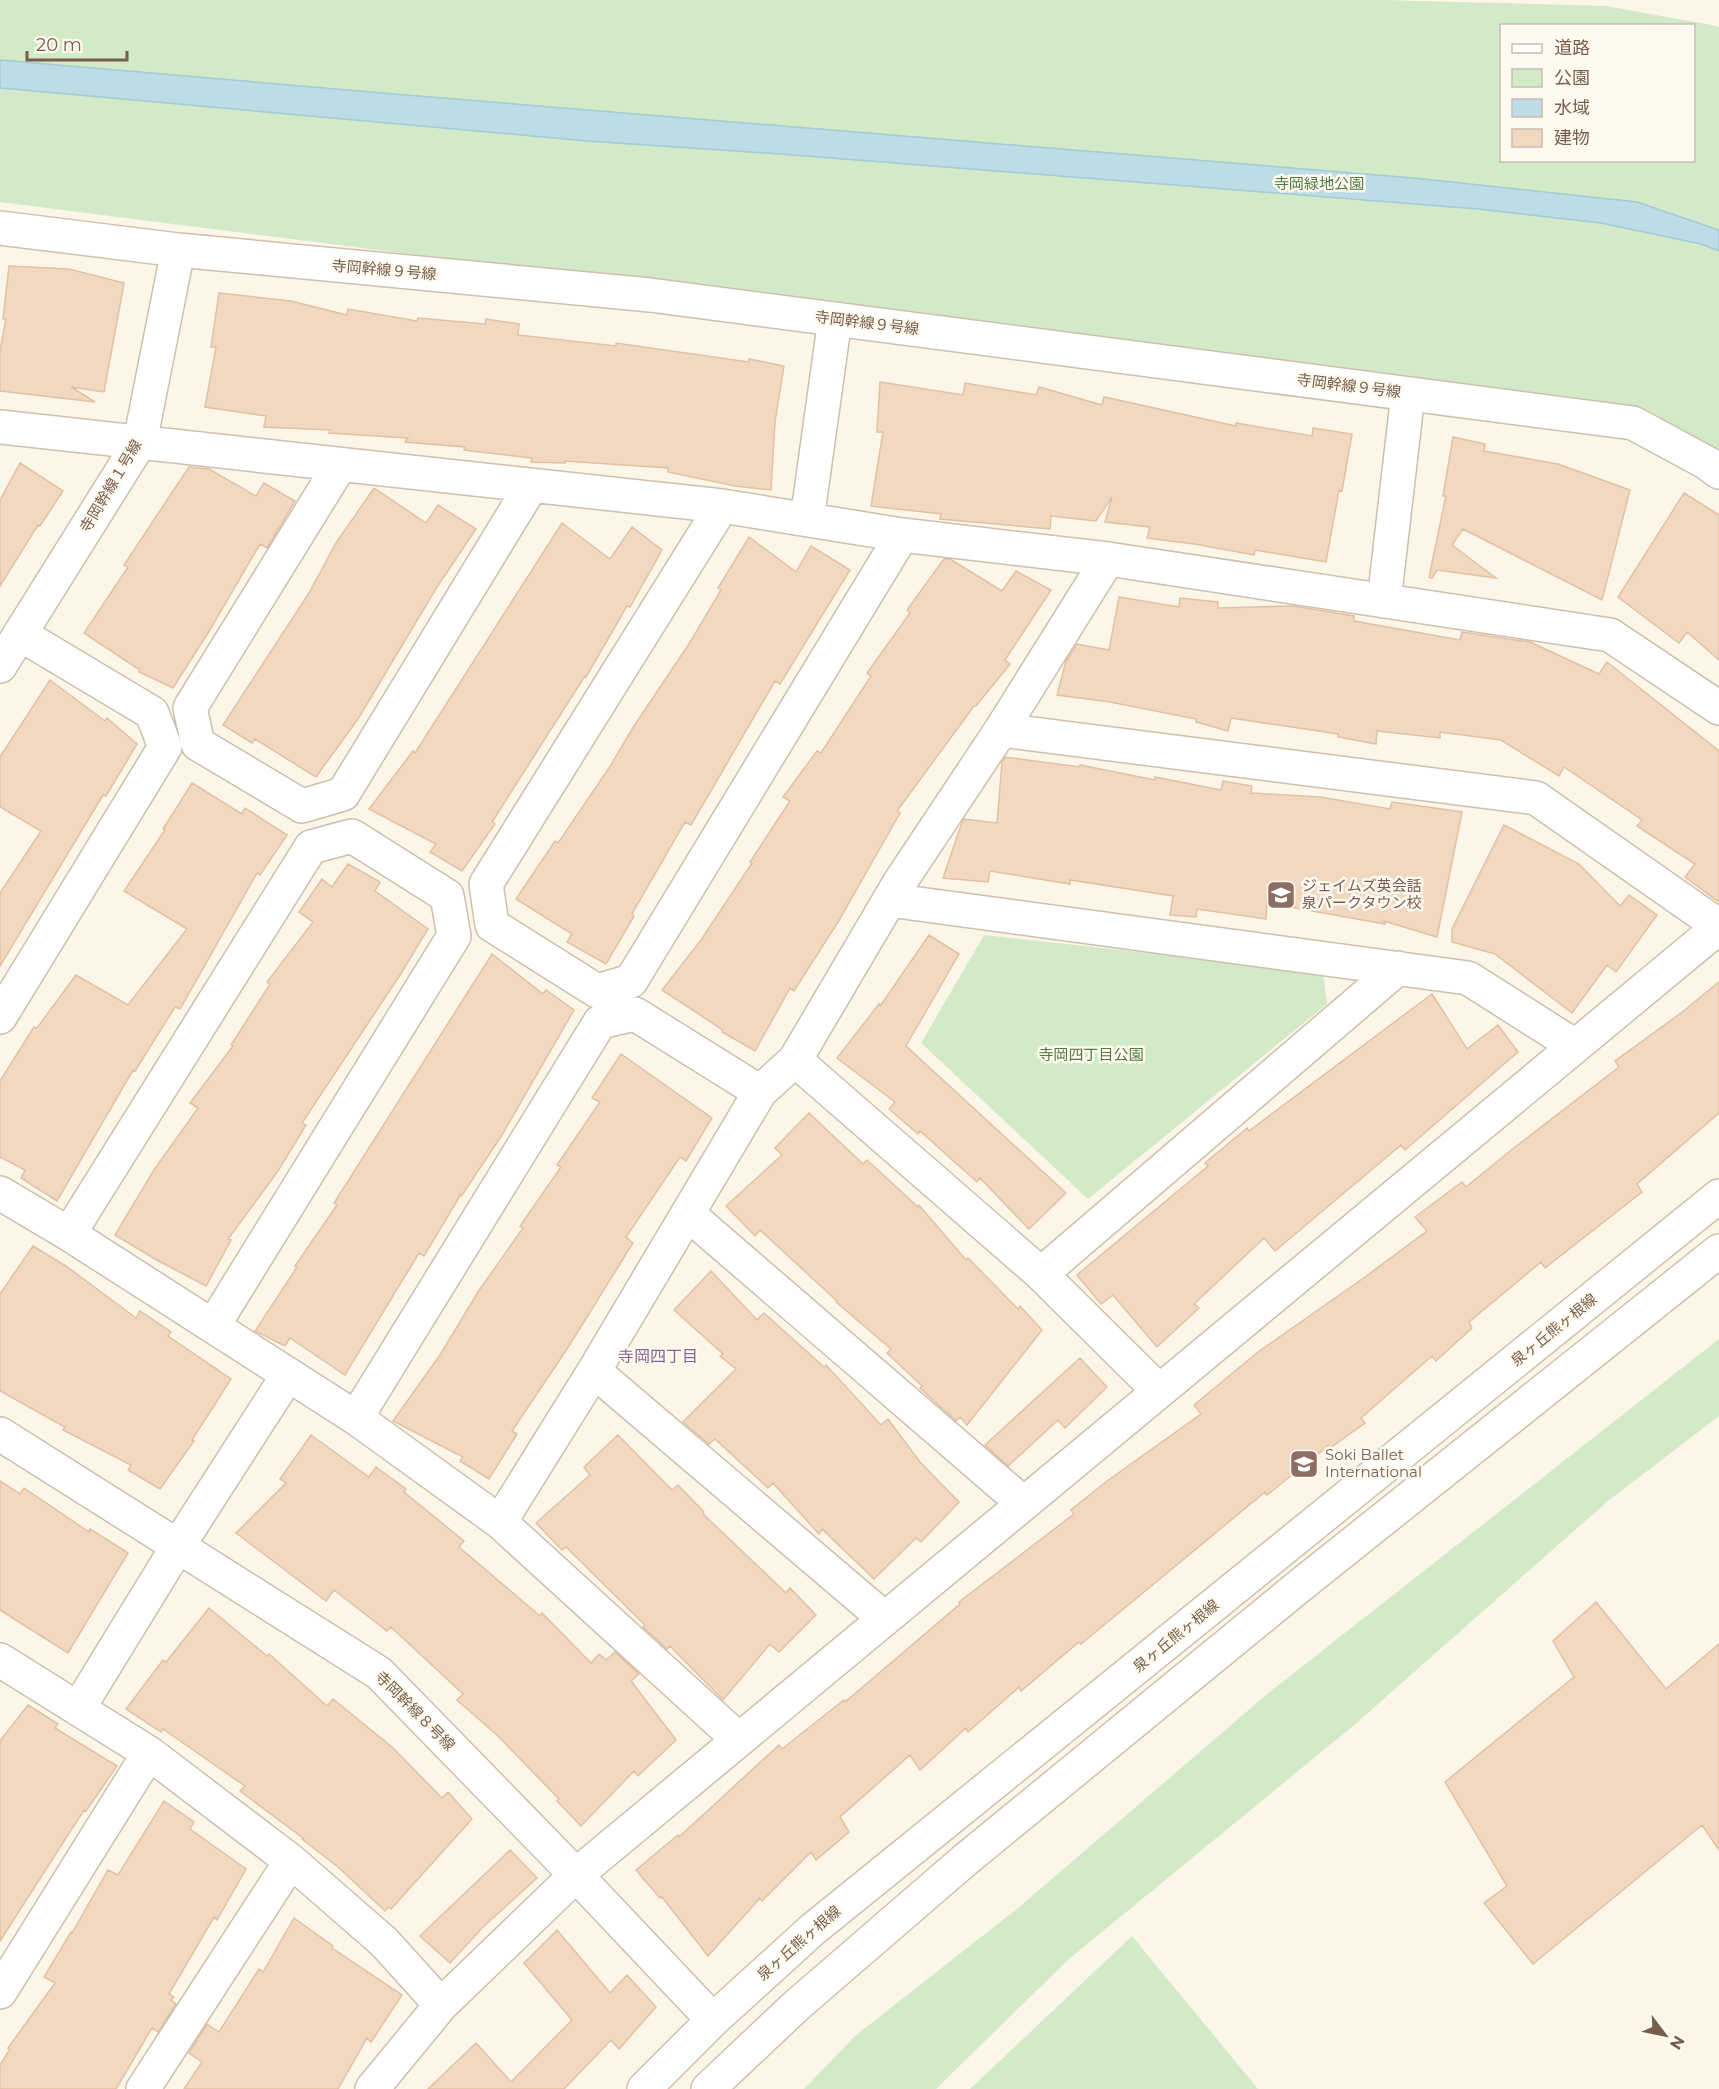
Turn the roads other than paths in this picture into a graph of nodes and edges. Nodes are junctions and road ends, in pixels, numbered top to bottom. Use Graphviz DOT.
graph roads {
  1 [pos="0,228"];
  2 [pos="178,250"];
  3 [pos="835,319"];
  4 [pos="1408,394"];
  5 [pos="0,427"];
  6 [pos="140,442"];
  7 [pos="340,465"];
  8 [pos="1719,472"];
  9 [pos="531,486"];
  10 [pos="722,506"];
  11 [pos="807,520"];
  12 [pos="902,536"];
  13 [pos="1108,559"];
  14 [pos="1384,601"];
  15 [pos="20,634"];
  16 [pos="0,666"];
  17 [pos="1719,708"];
  18 [pos="1001,730"];
  19 [pos="889,900"];
  20 [pos="1719,926"];
  21 [pos="1398,968"];
  22 [pos="0,1017"];
  23 [pos="1575,1046"];
  24 [pos="795,1060"];
  25 [pos="760,1092"];
  26 [pos="0,1193"];
  27 [pos="1719,1196"];
  28 [pos="688,1214"];
  29 [pos="69,1234"];
  30 [pos="1719,1251"];
  31 [pos="1041,1274"];
  32 [pos="213,1326"];
  33 [pos="594,1371"];
  34 [pos="288,1375"];
  35 [pos="1159,1391"];
  36 [pos="356,1418"];
  37 [pos="0,1434"];
  38 [pos="1023,1503"];
  39 [pos="500,1522"];
  40 [pos="178,1546"];
  41 [pos="884,1618"];
  42 [pos="4,1670"];
  43 [pos="78,1709"];
  44 [pos="738,1739"];
  45 [pos="149,1753"];
  46 [pos="291,1861"];
  47 [pos="576,1875"];
  48 [pos="0,1992"];
  49 [pos="441,2005"];
  50 [pos="713,2020"];
  51 [pos="143,2089"];
  52 [pos="372,2089"];
  53 [pos="644,2089"];
  54 [pos="708,2089"];
  1 -- 2 [label="street, 寺岡幹線９号線"];
  2 -- 3 [label="street, 寺岡幹線９号線"];
  2 -- 6 [label="street, 寺岡幹線１号線"];
  3 -- 4 [label="street, 寺岡幹線９号線"];
  3 -- 11 [label="street"];
  4 -- 8 [label="street, 寺岡幹線９号線"];
  4 -- 14 [label="street"];
  5 -- 6 [label="street"];
  6 -- 7 [label="street"];
  6 -- 15 [label="street, 寺岡幹線１号線"];
  7 -- 9 [label="street"];
  7 -- 9 [label="street"];
  9 -- 10 [label="street"];
  10 -- 11 [label="street"];
  10 -- 12 [label="street"];
  11 -- 12 [label="street"];
  12 -- 13 [label="street"];
  13 -- 14 [label="street"];
  13 -- 18 [label="street"];
  14 -- 17 [label="street"];
  15 -- 16 [label="street, 寺岡幹線１号線"];
  15 -- 22 [label="street"];
  18 -- 19 [label="street"];
  18 -- 20 [label="street"];
  19 -- 21 [label="street"];
  19 -- 24 [label="street"];
  20 -- 23 [label="street"];
  21 -- 23 [label="street"];
  21 -- 31 [label="street"];
  23 -- 35 [label="street"];
  24 -- 25 [label="street"];
  24 -- 31 [label="street"];
  25 -- 28 [label="street"];
  25 -- 36 [label="street"];
  26 -- 29 [label="street"];
  27 -- 50 [label="street, 泉ヶ丘熊ヶ根線"];
  28 -- 33 [label="street"];
  28 -- 38 [label="street"];
  29 -- 32 [label="street"];
  29 -- 32 [label="street"];
  30 -- 54 [label="street"];
  31 -- 35 [label="street"];
  32 -- 34 [label="street"];
  33 -- 39 [label="street"];
  33 -- 41 [label="street"];
  34 -- 36 [label="street"];
  34 -- 40 [label="street"];
  35 -- 38 [label="street"];
  36 -- 39 [label="street"];
  37 -- 40 [label="street, 寺岡幹線８号線"];
  38 -- 41 [label="street"];
  39 -- 44 [label="street"];
  40 -- 43 [label="street"];
  40 -- 47 [label="street, 寺岡幹線８号線"];
  41 -- 44 [label="street"];
  42 -- 43 [label="street"];
  43 -- 45 [label="street"];
  44 -- 47 [label="street"];
  45 -- 46 [label="street"];
  45 -- 48 [label="street"];
  46 -- 49 [label="street"];
  46 -- 51 [label="street"];
  47 -- 49 [label="street"];
  47 -- 50 [label="street, 寺岡幹線８号線"];
  49 -- 52 [label="street"];
  50 -- 53 [label="street, 泉ヶ丘熊ヶ根線"];
}
